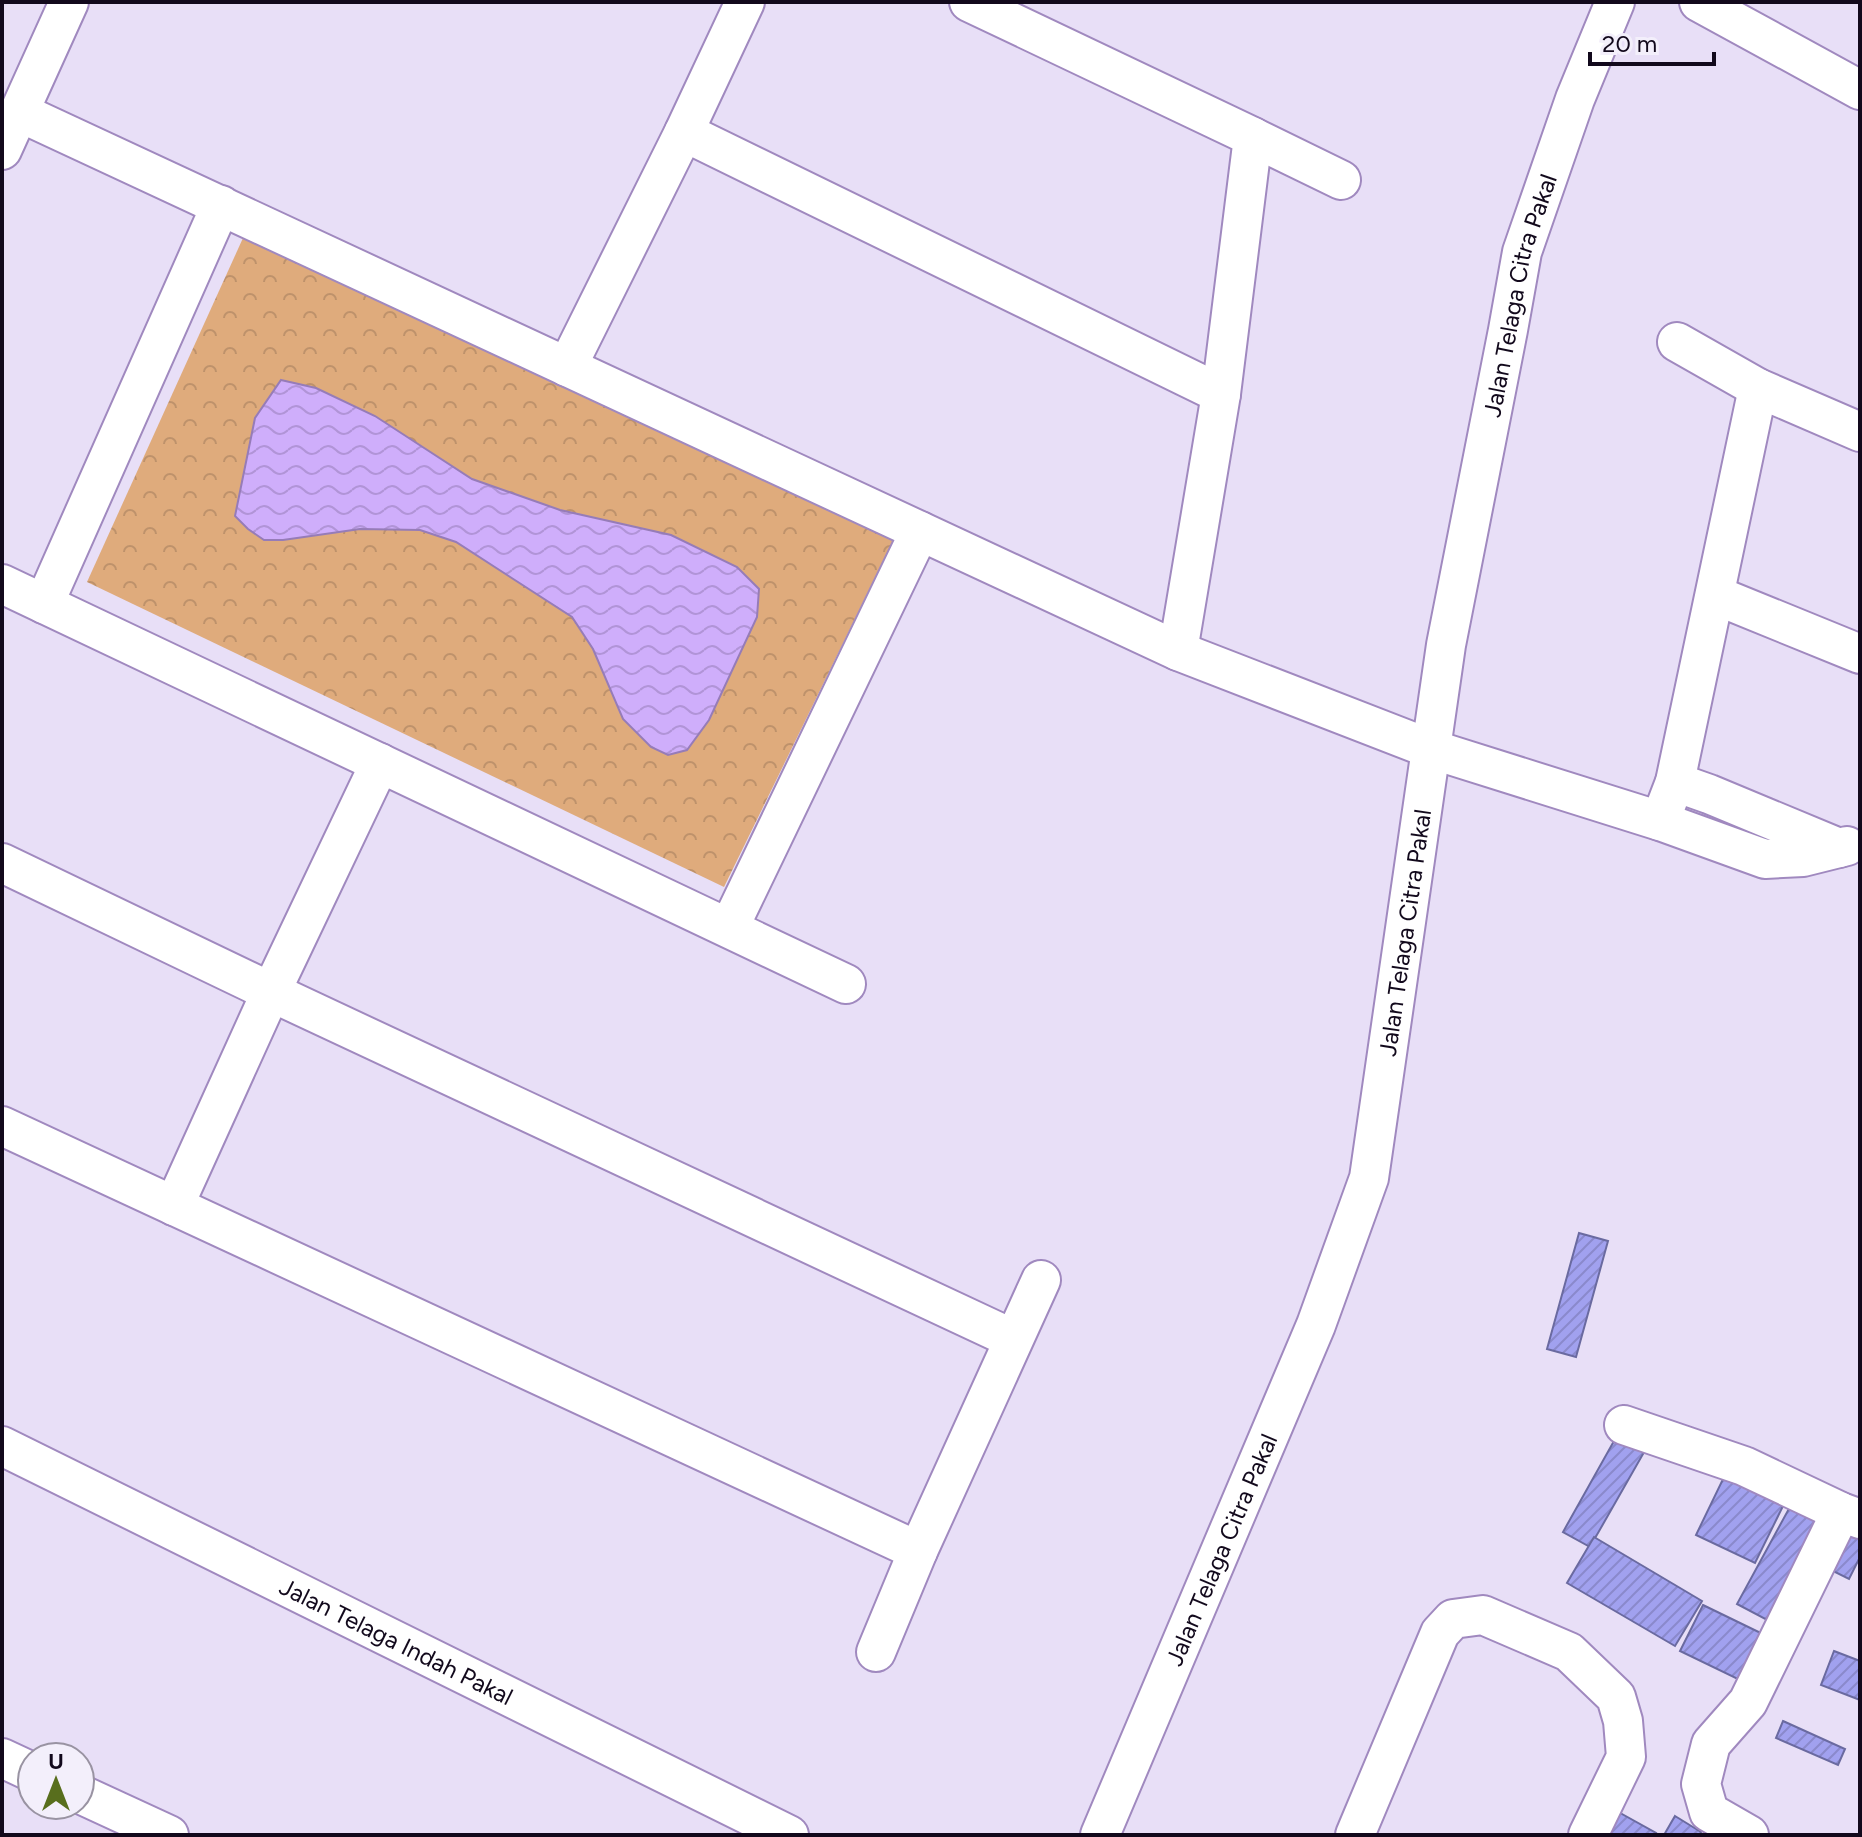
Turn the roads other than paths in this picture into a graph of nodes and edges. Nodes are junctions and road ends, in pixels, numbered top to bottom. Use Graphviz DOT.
graph roads {
  1 [pos="69,2"];
  2 [pos="745,2"];
  3 [pos="969,2"];
  4 [pos="1615,2"];
  5 [pos="1699,2"];
  6 [pos="1860,90"];
  7 [pos="19,112"];
  8 [pos="684,132"];
  9 [pos="1253,137"];
  10 [pos="2,150"];
  11 [pos="1341,180"];
  12 [pos="221,205"];
  13 [pos="1677,342"];
  14 [pos="567,367"];
  15 [pos="1758,388"];
  16 [pos="1221,394"];
  17 [pos="1860,432"];
  18 [pos="920,531"];
  19 [pos="2,584"];
  20 [pos="1715,595"];
  21 [pos="44,604"];
  22 [pos="1178,651"];
  23 [pos="1860,654"];
  24 [pos="1431,749"];
  25 [pos="380,763"];
  26 [pos="1675,782"];
  27 [pos="1660,821"];
  28 [pos="1850,845"];
  29 [pos="2,863"];
  30 [pos="729,928"];
  31 [pos="846,984"];
  32 [pos="271,992"];
  33 [pos="2,1126"];
  34 [pos="174,1206"];
  35 [pos="1041,1280"];
  36 [pos="1013,1339"];
  37 [pos="1624,1425"];
  38 [pos="2,1446"];
  39 [pos="1851,1516"];
  40 [pos="918,1551"];
  41 [pos="876,1652"];
  42 [pos="96,1801"];
  43 [pos="169,1835"];
  44 [pos="789,1835"];
  45 [pos="1100,1835"];
  46 [pos="1355,1835"];
  47 [pos="1588,1835"];
  48 [pos="1749,1835"];
  1 -- 7 [label="street"];
  2 -- 8 [label="street"];
  3 -- 9 [label="street"];
  4 -- 24 [label="street, Jalan Telaga Citra Pakal"];
  5 -- 6 [label="street"];
  7 -- 10 [label="street"];
  7 -- 12 [label="street"];
  8 -- 14 [label="street"];
  8 -- 16 [label="street"];
  9 -- 11 [label="street"];
  9 -- 16 [label="street"];
  12 -- 14 [label="street"];
  12 -- 21 [label="street"];
  13 -- 15 [label="street"];
  14 -- 18 [label="street"];
  15 -- 17 [label="street"];
  15 -- 20 [label="street"];
  16 -- 22 [label="street"];
  18 -- 22 [label="street"];
  18 -- 30 [label="street"];
  19 -- 21 [label="street"];
  20 -- 23 [label="street"];
  20 -- 26 [label="street"];
  21 -- 25 [label="street"];
  22 -- 24 [label="street"];
  24 -- 27 [label="street"];
  24 -- 45 [label="street, Jalan Telaga Citra Pakal"];
  25 -- 30 [label="street"];
  25 -- 32 [label="street"];
  26 -- 27 [label="street"];
  26 -- 28 [label="street"];
  27 -- 28 [label="street"];
  29 -- 32 [label="street"];
  30 -- 31 [label="street"];
  32 -- 34 [label="street"];
  32 -- 36 [label="street"];
  33 -- 34 [label="street"];
  34 -- 40 [label="street"];
  35 -- 36 [label="street"];
  36 -- 40 [label="street"];
  37 -- 39 [label="street"];
  38 -- 44 [label="street, Jalan Telaga Indah Pakal"];
  39 -- 48 [label="street"];
  40 -- 41 [label="street"];
  42 -- 43 [label="street"];
  46 -- 47 [label="street"];
}
